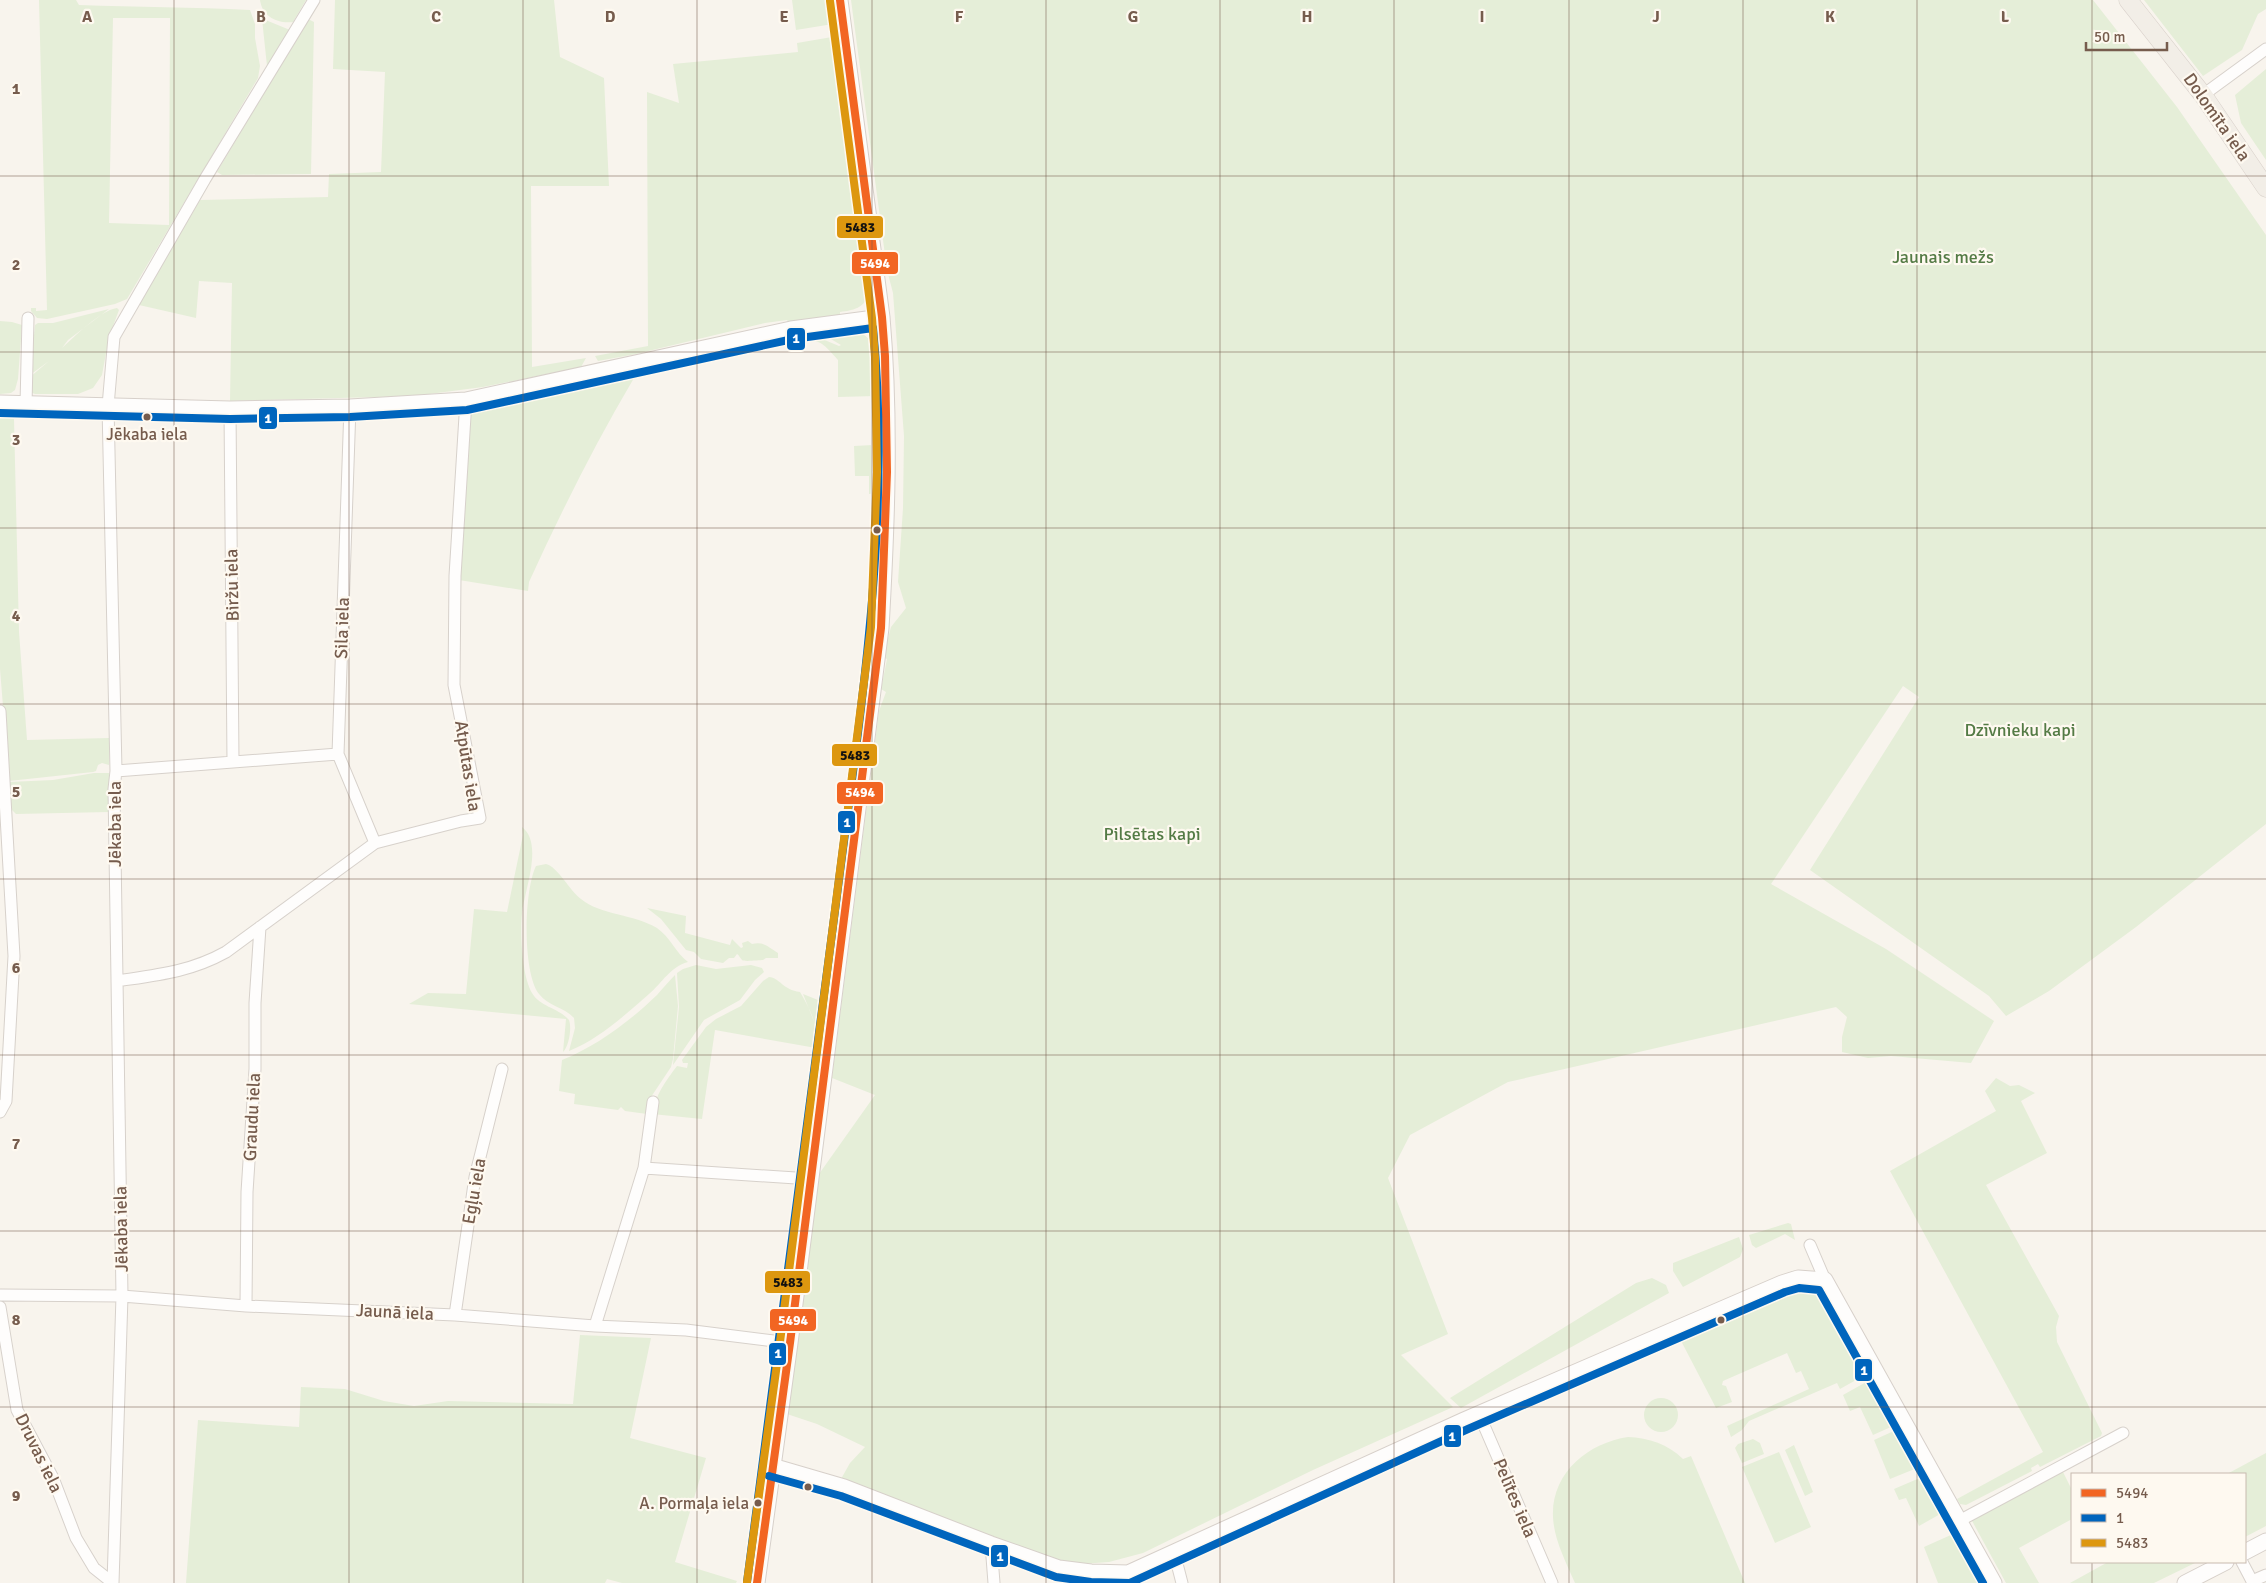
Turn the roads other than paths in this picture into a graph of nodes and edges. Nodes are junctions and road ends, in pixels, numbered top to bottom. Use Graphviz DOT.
graph roads {
  1 [pos="314,0"];
  2 [pos="840,0"];
  3 [pos="2128,0"];
  4 [pos="2266,48"];
  5 [pos="2203,96"];
  6 [pos="2266,188"];
  7 [pos="882,317"];
  8 [pos="28,318"];
  9 [pos="466,400"];
  10 [pos="0,403"];
  11 [pos="26,404"];
  12 [pos="108,406"];
  13 [pos="350,407"];
  14 [pos="230,408"];
  15 [pos="0,711"];
  16 [pos="338,754"];
  17 [pos="233,762"];
  18 [pos="116,771"];
  19 [pos="375,843"];
  20 [pos="260,927"];
  21 [pos="117,981"];
  22 [pos="5,1001"];
  23 [pos="502,1069"];
  24 [pos="652,1102"];
  25 [pos="0,1112"];
  26 [pos="644,1168"];
  27 [pos="811,1179"];
  28 [pos="1810,1245"];
  29 [pos="1825,1280"];
  30 [pos="0,1294"];
  31 [pos="122,1296"];
  32 [pos="246,1306"];
  33 [pos="0,1307"];
  34 [pos="455,1315"];
  35 [pos="595,1326"];
  36 [pos="790,1343"];
  37 [pos="1479,1414"];
  38 [pos="2123,1433"];
  39 [pos="772,1466"];
  40 [pos="1959,1521"];
  41 [pos="2266,1541"];
  42 [pos="991,1544"];
  43 [pos="2246,1551"];
  44 [pos="1174,1552"];
  45 [pos="2224,1563"];
  46 [pos="2242,1563"];
  47 [pos="1128,1573"];
  48 [pos="2266,1575"];
  49 [pos="756,1582"];
  50 [pos="2252,1582"];
  51 [pos="113,1583"];
  52 [pos="994,1583"];
  53 [pos="1100,1583"];
  54 [pos="1182,1583"];
  55 [pos="1552,1583"];
  56 [pos="1994,1583"];
  57 [pos="2185,1583"];
  1 -- 12 [label="street, Jēkaba iela"];
  2 -- 7 [label="street"];
  3 -- 5 [label="main road, Dolomīta iela"];
  4 -- 5 [label="street"];
  5 -- 6 [label="main road, Dolomīta iela"];
  7 -- 9 [label="street"];
  7 -- 27 [label="street"];
  8 -- 11 [label="street"];
  9 -- 13 [label="street"];
  9 -- 19 [label="street, Atpūtas iela"];
  10 -- 11 [label="street"];
  11 -- 12 [label="street"];
  12 -- 14 [label="street"];
  12 -- 18 [label="street, Jēkaba iela"];
  13 -- 14 [label="street"];
  13 -- 16 [label="street, Sila iela"];
  14 -- 17 [label="street, Biržu iela"];
  15 -- 22 [label="street"];
  16 -- 17 [label="street"];
  16 -- 19 [label="street, Sila iela"];
  17 -- 18 [label="street"];
  18 -- 21 [label="street, Jēkaba iela"];
  19 -- 20 [label="street, Atpūtas iela"];
  20 -- 21 [label="street, Atpūtas iela"];
  20 -- 32 [label="street, Graudu iela"];
  21 -- 31 [label="street, Jēkaba iela"];
  22 -- 25 [label="street"];
  23 -- 34 [label="street, Egļu iela"];
  24 -- 26 [label="street"];
  26 -- 27 [label="street"];
  26 -- 35 [label="street"];
  27 -- 36 [label="street"];
  28 -- 29 [label="street"];
  29 -- 37 [label="street"];
  29 -- 40 [label="street"];
  30 -- 31 [label="street, Jaunā iela"];
  31 -- 32 [label="street, Jaunā iela"];
  31 -- 51 [label="street, Jēkaba iela"];
  32 -- 34 [label="street, Jaunā iela"];
  33 -- 51 [label="street, Druvas iela"];
  34 -- 35 [label="street, Jaunā iela"];
  35 -- 36 [label="street, Jaunā iela"];
  36 -- 39 [label="street"];
  37 -- 44 [label="street"];
  37 -- 55 [label="street, Pelītes iela"];
  38 -- 40 [label="street"];
  39 -- 42 [label="street"];
  39 -- 49 [label="street"];
  40 -- 56 [label="street"];
  41 -- 43 [label="street"];
  42 -- 47 [label="street"];
  42 -- 52 [label="street"];
  44 -- 47 [label="street"];
  44 -- 54 [label="street"];
  45 -- 57 [label="street"];
  46 -- 50 [label="street"];
  47 -- 53 [label="street"];
  48 -- 50 [label="street"];
}
